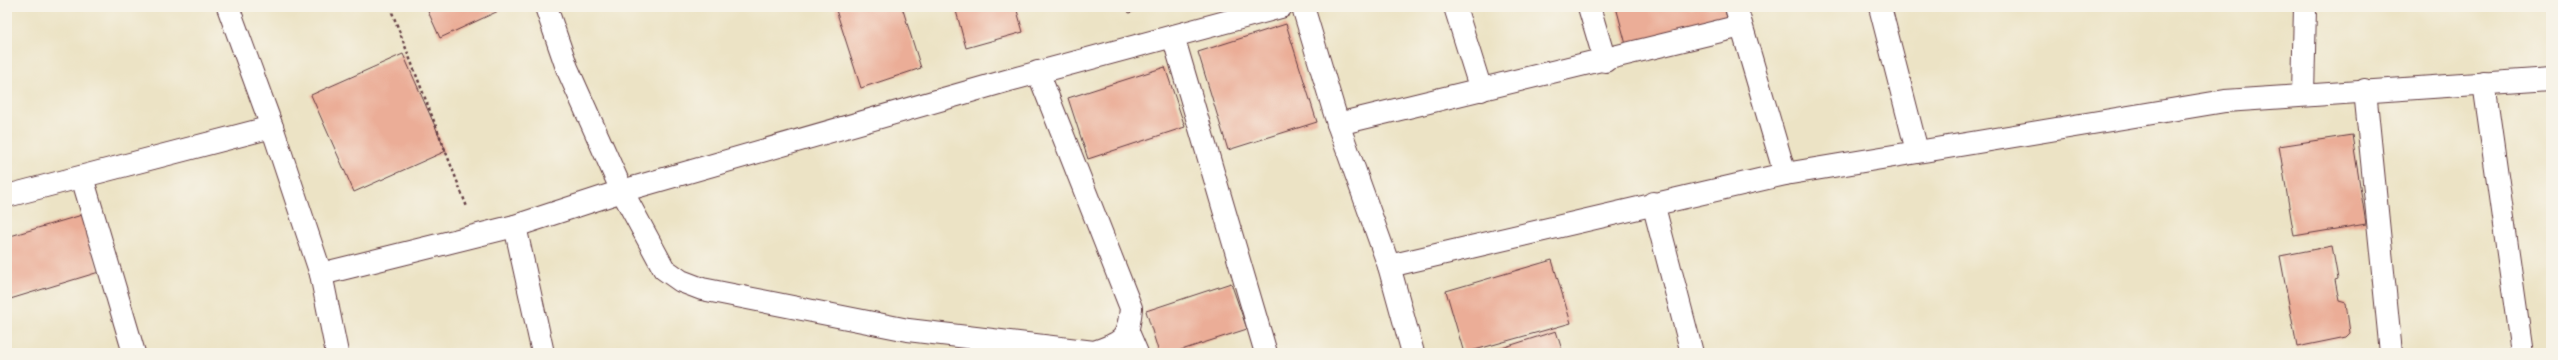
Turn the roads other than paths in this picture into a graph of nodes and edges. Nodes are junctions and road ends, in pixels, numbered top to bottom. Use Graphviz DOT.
graph roads {
  1 [pos="228,7"];
  2 [pos="546,7"];
  3 [pos="1280,7"];
  4 [pos="1303,7"];
  5 [pos="1455,7"];
  6 [pos="1589,7"];
  7 [pos="1880,7"];
  8 [pos="2305,7"];
  9 [pos="1738,16"];
  10 [pos="1173,36"];
  11 [pos="1605,61"];
  12 [pos="1038,72"];
  13 [pos="2551,79"];
  14 [pos="2484,83"];
  15 [pos="1481,90"];
  16 [pos="2365,90"];
  17 [pos="2302,94"];
  18 [pos="1338,124"];
  19 [pos="272,127"];
  20 [pos="1917,151"];
  21 [pos="1785,174"];
  22 [pos="82,177"];
  23 [pos="622,191"];
  24 [pos="7,196"];
  25 [pos="1653,202"];
  26 [pos="515,226"];
  27 [pos="1389,266"];
  28 [pos="321,274"];
  29 [pos="1128,332"];
  30 [pos="134,353"];
  31 [pos="337,353"];
  32 [pos="543,353"];
  33 [pos="1137,353"];
  34 [pos="1266,353"];
  35 [pos="1413,353"];
  36 [pos="1692,353"];
  37 [pos="2391,353"];
  38 [pos="2522,353"];
  1 -- 19 [label="street"];
  2 -- 23 [label="street"];
  3 -- 10 [label="street"];
  4 -- 18 [label="street"];
  5 -- 15 [label="street"];
  6 -- 11 [label="street"];
  7 -- 20 [label="street"];
  8 -- 17 [label="street"];
  9 -- 11 [label="street"];
  9 -- 21 [label="street"];
  10 -- 12 [label="street"];
  10 -- 34 [label="street"];
  11 -- 15 [label="street"];
  12 -- 23 [label="street"];
  12 -- 29 [label="street"];
  13 -- 14 [label="street"];
  14 -- 16 [label="street"];
  14 -- 38 [label="street"];
  15 -- 18 [label="street"];
  16 -- 17 [label="street"];
  16 -- 37 [label="street"];
  17 -- 20 [label="street"];
  18 -- 27 [label="street"];
  19 -- 22 [label="street"];
  19 -- 28 [label="street"];
  20 -- 21 [label="street"];
  21 -- 25 [label="street"];
  22 -- 24 [label="street"];
  22 -- 30 [label="street"];
  23 -- 26 [label="street"];
  23 -- 29 [label="street"];
  25 -- 27 [label="street"];
  25 -- 36 [label="street"];
  26 -- 28 [label="street"];
  26 -- 32 [label="street"];
  27 -- 35 [label="street"];
  28 -- 31 [label="street"];
  29 -- 33 [label="street"];
}
